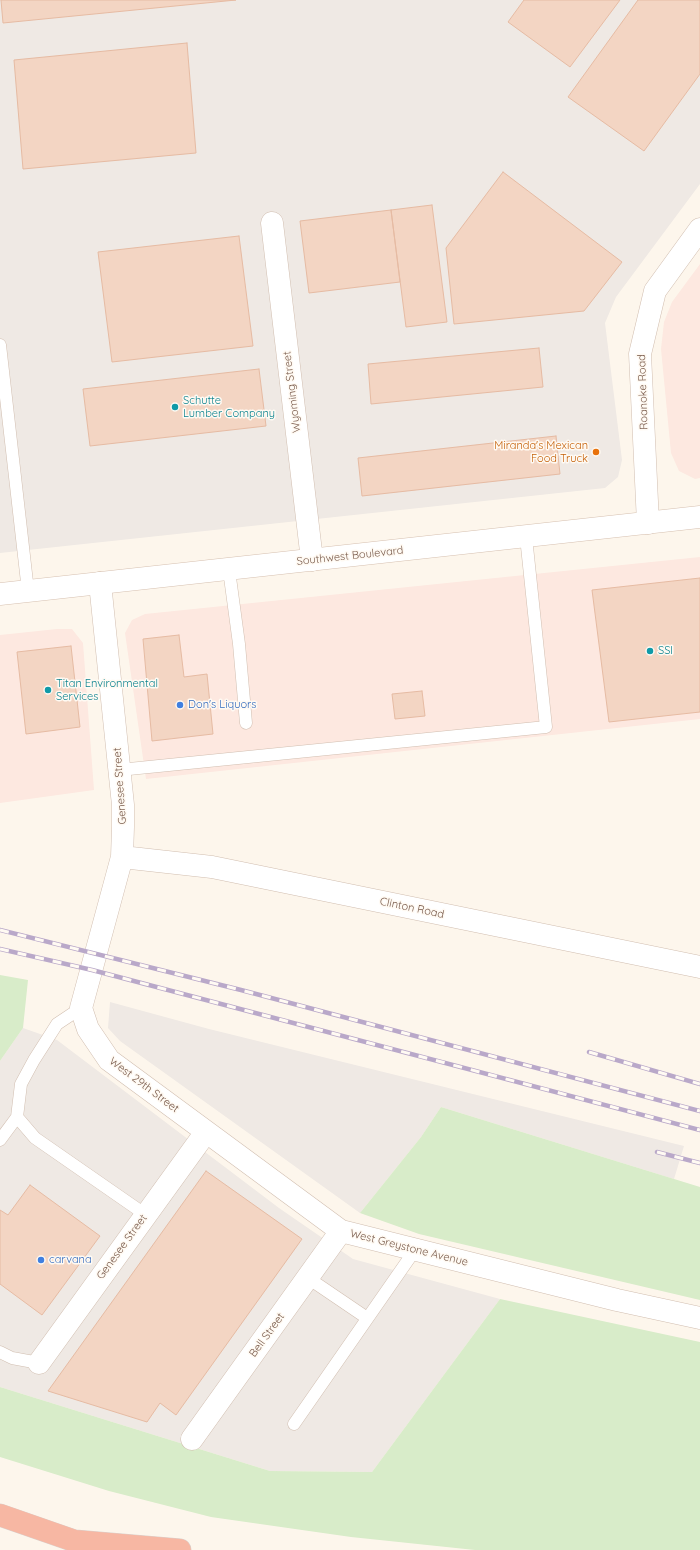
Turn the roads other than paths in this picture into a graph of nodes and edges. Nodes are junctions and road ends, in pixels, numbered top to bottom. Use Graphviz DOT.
graph roads {
  1 [pos="272,223"];
  2 [pos="700,229"];
  3 [pos="0,345"];
  4 [pos="700,517"];
  5 [pos="648,523"];
  6 [pos="526,537"];
  7 [pos="312,560"];
  8 [pos="229,570"];
  9 [pos="100,584"];
  10 [pos="28,591"];
  11 [pos="0,594"];
  12 [pos="246,723"];
  13 [pos="119,770"];
  14 [pos="122,857"];
  15 [pos="700,967"];
  16 [pos="81,1008"];
  17 [pos="17,1117"];
  18 [pos="206,1132"];
  19 [pos="0,1140"];
  20 [pos="146,1214"];
  21 [pos="341,1231"];
  22 [pos="415,1250"];
  23 [pos="308,1278"];
  24 [pos="368,1318"];
  25 [pos="700,1318"];
  26 [pos="0,1352"];
  27 [pos="39,1363"];
  28 [pos="294,1424"];
  29 [pos="192,1439"];
  30 [pos="0,1515"];
  31 [pos="74,1541"];
  32 [pos="99,1550"];
  33 [pos="180,1550"];
  1 -- 7 [label="street, Wyoming Street"];
  2 -- 5 [label="street, Roanoke Road"];
  3 -- 10 [label="lane"];
  4 -- 5 [label="street, Southwest Boulevard"];
  5 -- 6 [label="street, Southwest Boulevard"];
  6 -- 7 [label="street, Southwest Boulevard"];
  6 -- 13 [label="lane"];
  7 -- 8 [label="street, Southwest Boulevard"];
  8 -- 9 [label="street, Southwest Boulevard"];
  8 -- 12 [label="lane"];
  9 -- 10 [label="street, Southwest Boulevard"];
  9 -- 13 [label="street, Genesee Street"];
  10 -- 11 [label="street, Southwest Boulevard"];
  13 -- 14 [label="street, Genesee Street"];
  14 -- 15 [label="street, Clinton Road"];
  14 -- 16 [label="street, Genesee Street"];
  16 -- 17 [label="lane"];
  16 -- 18 [label="street, West 29th Street"];
  17 -- 19 [label="lane"];
  17 -- 20 [label="lane"];
  18 -- 20 [label="street, Genesee Street"];
  18 -- 21 [label="street, West Greystone Avenue"];
  20 -- 27 [label="street, Genesee Street"];
  21 -- 22 [label="street, West Greystone Avenue"];
  21 -- 23 [label="street, Bell Street"];
  22 -- 24 [label="lane"];
  22 -- 25 [label="street, West Greystone Avenue"];
  23 -- 24 [label="lane"];
  23 -- 29 [label="street, Bell Street"];
  24 -- 28 [label="lane"];
  26 -- 27 [label="lane"];
  30 -- 31 [label="highway"];
  31 -- 32 [label="highway"];
  31 -- 33 [label="highway"];
}
